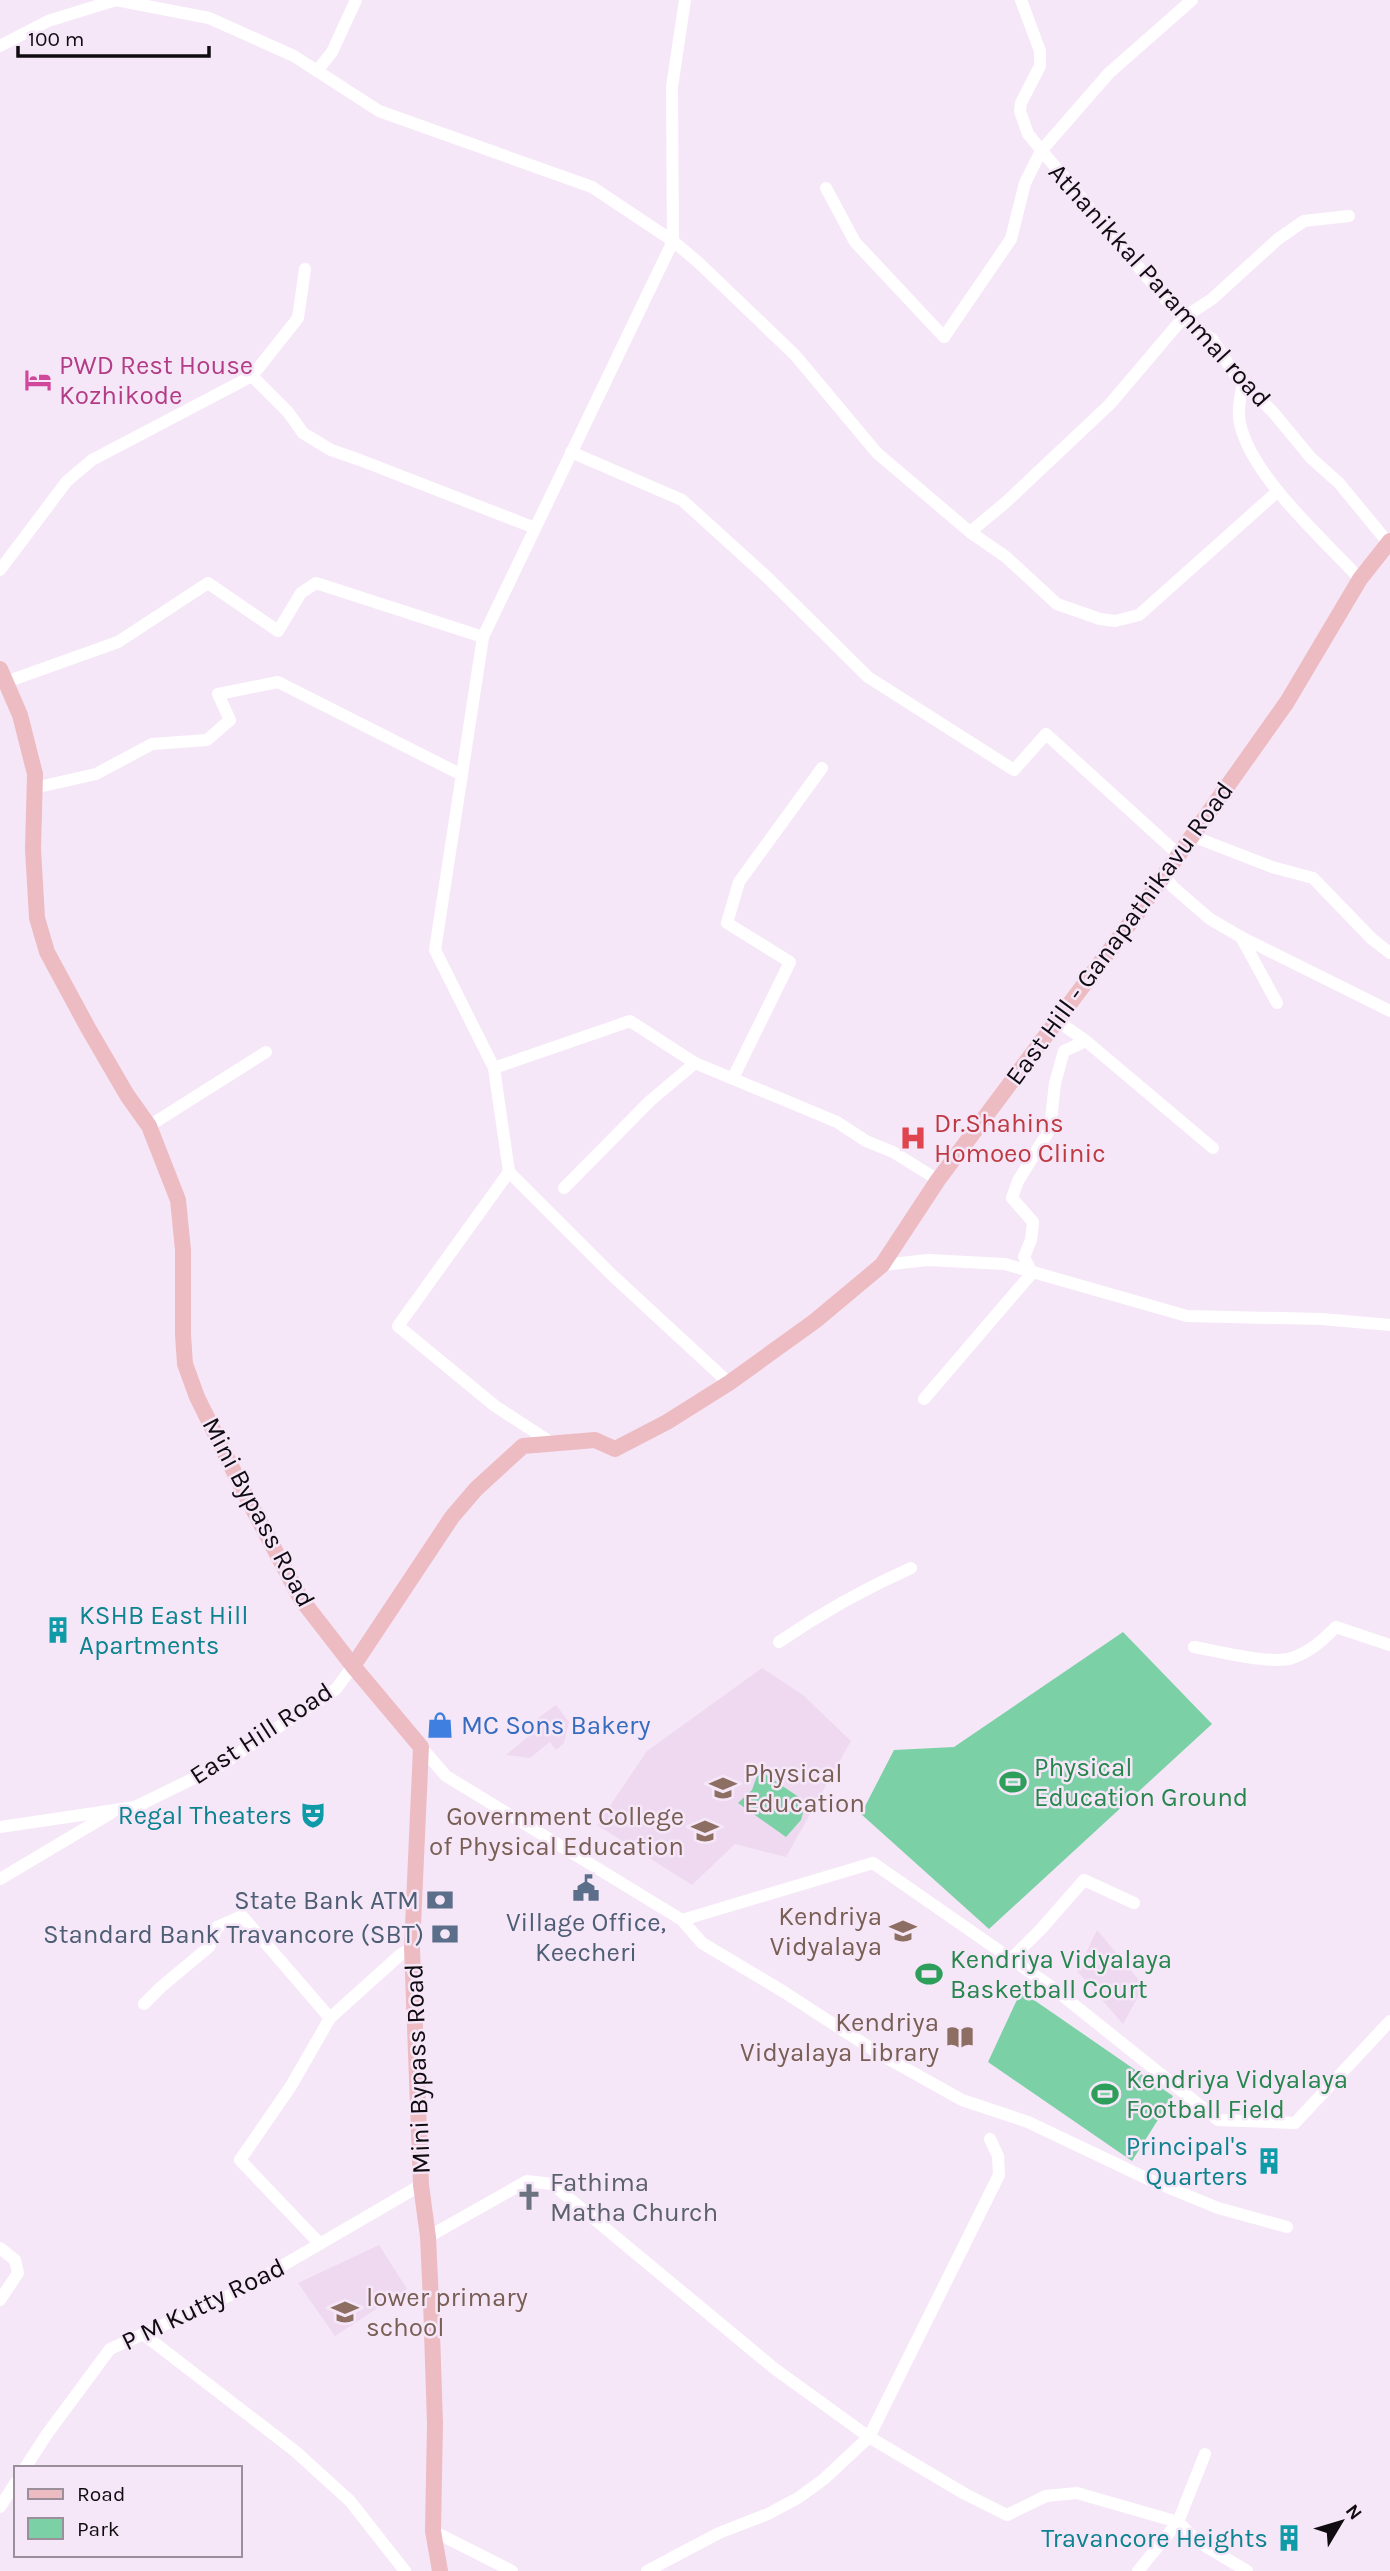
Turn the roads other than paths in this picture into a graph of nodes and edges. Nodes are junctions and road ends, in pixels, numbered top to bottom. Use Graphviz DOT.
graph roads {
  1 [pos="356,0"];
  2 [pos="685,0"];
  3 [pos="1021,0"];
  4 [pos="1192,0"];
  5 [pos="164,4"];
  6 [pos="0,46"];
  7 [pos="317,71"];
  8 [pos="1041,150"];
  9 [pos="826,188"];
  10 [pos="1349,216"];
  11 [pos="673,241"];
  12 [pos="305,269"];
  13 [pos="1183,318"];
  14 [pos="252,376"];
  15 [pos="1243,383"];
  16 [pos="571,452"];
  17 [pos="1278,491"];
  18 [pos="535,528"];
  19 [pos="970,532"];
  20 [pos="1390,543"];
  21 [pos="0,570"];
  22 [pos="1360,579"];
  23 [pos="482,638"];
  24 [pos="3,676"];
  25 [pos="821,768"];
  26 [pos="462,775"];
  27 [pos="34,788"];
  28 [pos="1192,836"];
  29 [pos="1178,854"];
  30 [pos="1164,875"];
  31 [pos="1241,937"];
  32 [pos="1390,953"];
  33 [pos="1277,1003"];
  34 [pos="1390,1011"];
  35 [pos="1056,1020"];
  36 [pos="1086,1041"];
  37 [pos="266,1052"];
  38 [pos="695,1063"];
  39 [pos="494,1068"];
  40 [pos="733,1078"];
  41 [pos="149,1126"];
  42 [pos="1213,1148"];
  43 [pos="509,1172"];
  44 [pos="938,1180"];
  45 [pos="564,1188"];
  46 [pos="882,1265"];
  47 [pos="1032,1273"];
  48 [pos="1390,1325"];
  49 [pos="729,1384"];
  50 [pos="924,1399"];
  51 [pos="552,1443"];
  52 [pos="911,1568"];
  53 [pos="779,1642"];
  54 [pos="1390,1645"];
  55 [pos="1194,1647"];
  56 [pos="353,1666"];
  57 [pos="421,1747"];
  58 [pos="117,1809"];
  59 [pos="0,1827"];
  60 [pos="0,1879"];
  61 [pos="1135,1903"];
  62 [pos="681,1920"];
  63 [pos="412,1948"];
  64 [pos="1012,1958"];
  65 [pos="144,2004"];
  66 [pos="330,2018"];
  67 [pos="1390,2021"];
  68 [pos="990,2139"];
  69 [pos="421,2185"];
  70 [pos="1287,2227"];
  71 [pos="428,2237"];
  72 [pos="320,2244"];
  73 [pos="0,2248"];
  74 [pos="0,2300"];
  75 [pos="143,2334"];
  76 [pos="869,2437"];
  77 [pos="1205,2454"];
  78 [pos="26,2466"];
  79 [pos="14,2485"];
  80 [pos="0,2507"];
  81 [pos="1178,2522"];
  82 [pos="433,2531"];
  83 [pos="405,2571"];
  84 [pos="440,2571"];
  85 [pos="512,2571"];
  86 [pos="647,2571"];
  87 [pos="1138,2571"];
  88 [pos="1247,2571"];
  1 -- 7 [label="street"];
  2 -- 11 [label="street"];
  3 -- 8 [label="street, Athanikkal Parammal road"];
  4 -- 8 [label="street"];
  5 -- 6 [label="street"];
  5 -- 7 [label="street"];
  7 -- 11 [label="street"];
  8 -- 9 [label="street"];
  8 -- 13 [label="street, Athanikkal Parammal road"];
  10 -- 13 [label="street"];
  11 -- 16 [label="street"];
  11 -- 19 [label="street"];
  12 -- 14 [label="street"];
  13 -- 15 [label="street, Athanikkal Parammal road"];
  13 -- 19 [label="street"];
  14 -- 18 [label="street"];
  14 -- 21 [label="street"];
  15 -- 17 [label="street"];
  15 -- 20 [label="street, Athanikkal Parammal road"];
  16 -- 18 [label="street"];
  16 -- 29 [label="street"];
  17 -- 19 [label="street"];
  17 -- 22 [label="street"];
  18 -- 23 [label="street"];
  20 -- 22 [label="main road, East Hill - Ganapathikavu Road"];
  22 -- 28 [label="main road, East Hill - Ganapathikavu Road"];
  23 -- 24 [label="street"];
  23 -- 26 [label="street"];
  24 -- 27 [label="main road, Mini Bypass Road"];
  25 -- 40 [label="street"];
  26 -- 27 [label="street"];
  26 -- 39 [label="street"];
  27 -- 41 [label="main road, Mini Bypass Road"];
  28 -- 29 [label="main road, East Hill - Ganapathikavu Road"];
  28 -- 32 [label="street"];
  29 -- 30 [label="main road, East Hill - Ganapathikavu Road"];
  30 -- 31 [label="street"];
  30 -- 35 [label="main road, East Hill - Ganapathikavu Road"];
  31 -- 33 [label="street"];
  31 -- 34 [label="street"];
  35 -- 36 [label="street"];
  35 -- 44 [label="main road, East Hill - Ganapathikavu Road"];
  36 -- 42 [label="street"];
  36 -- 47 [label="street"];
  37 -- 41 [label="street"];
  38 -- 39 [label="street"];
  38 -- 40 [label="street"];
  38 -- 45 [label="street"];
  39 -- 43 [label="street"];
  40 -- 44 [label="street"];
  41 -- 56 [label="main road, Mini Bypass Road"];
  43 -- 49 [label="street"];
  43 -- 51 [label="street"];
  44 -- 46 [label="main road, East Hill - Ganapathikavu Road"];
  46 -- 47 [label="street"];
  46 -- 49 [label="main road, East Hill - Ganapathikavu Road"];
  47 -- 48 [label="street"];
  47 -- 50 [label="street"];
  49 -- 51 [label="main road, East Hill - Ganapathikavu Road"];
  51 -- 56 [label="main road, East Hill - Ganapathikavu Road"];
  52 -- 53 [label="street"];
  54 -- 55 [label="street"];
  56 -- 57 [label="main road, Mini Bypass Road"];
  56 -- 58 [label="street, East Hill Road"];
  57 -- 62 [label="street"];
  57 -- 63 [label="main road, Mini Bypass Road"];
  58 -- 59 [label="street, East Hill Road"];
  58 -- 60 [label="street"];
  61 -- 64 [label="street"];
  62 -- 64 [label="street"];
  62 -- 70 [label="street"];
  63 -- 66 [label="street"];
  63 -- 69 [label="main road, Mini Bypass Road"];
  64 -- 67 [label="street"];
  65 -- 66 [label="street"];
  66 -- 72 [label="street"];
  68 -- 76 [label="street"];
  69 -- 71 [label="main road, Mini Bypass Road"];
  69 -- 72 [label="street, P M Kutty Road"];
  71 -- 76 [label="street"];
  71 -- 82 [label="main road, Mini Bypass Road"];
  72 -- 75 [label="street, P M Kutty Road"];
  73 -- 74 [label="street"];
  75 -- 78 [label="street, P M Kutty Road"];
  75 -- 83 [label="street"];
  76 -- 81 [label="street"];
  76 -- 86 [label="street"];
  77 -- 81 [label="street"];
  79 -- 80 [label="street"];
  81 -- 87 [label="street"];
  81 -- 88 [label="street"];
  82 -- 84 [label="main road, Mini Bypass Road"];
  82 -- 85 [label="street"];
}
